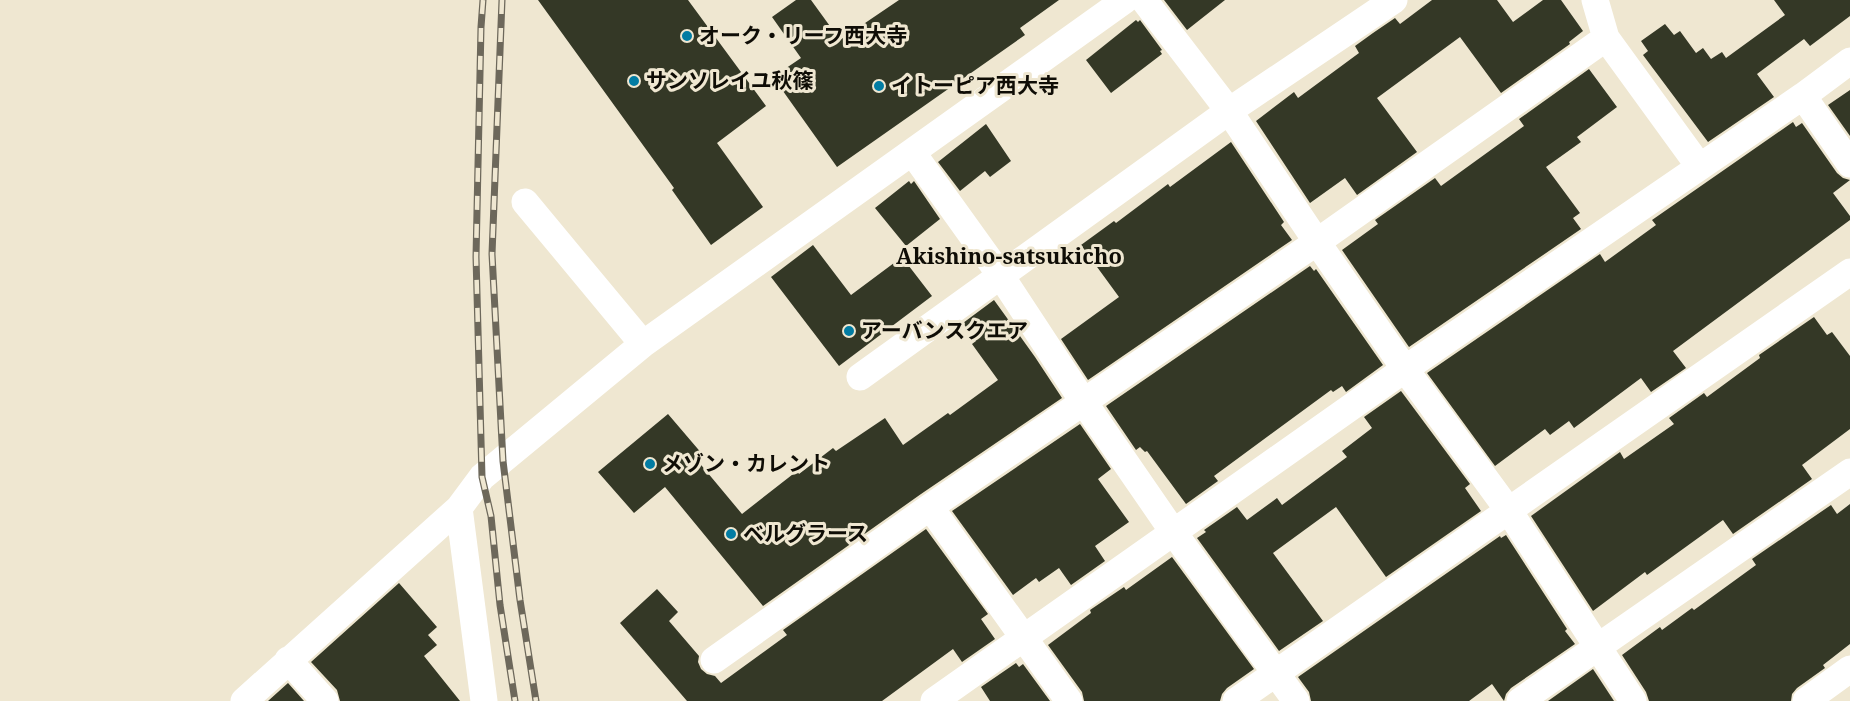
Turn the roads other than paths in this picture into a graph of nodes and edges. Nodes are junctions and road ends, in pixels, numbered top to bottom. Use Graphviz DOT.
graph roads {
  1 [pos="1125,0"];
  2 [pos="1144,0"];
  3 [pos="1394,0"];
  4 [pos="1595,0"];
  5 [pos="1606,38"];
  6 [pos="1850,61"];
  7 [pos="1803,96"];
  8 [pos="1229,111"];
  9 [pos="912,152"];
  10 [pos="1850,164"];
  11 [pos="1699,166"];
  12 [pos="525,202"];
  13 [pos="1317,242"];
  14 [pos="1850,272"];
  15 [pos="1001,276"];
  16 [pos="643,344"];
  17 [pos="1405,369"];
  18 [pos="860,376"];
  19 [pos="1083,401"];
  20 [pos="1850,472"];
  21 [pos="930,507"];
  22 [pos="459,508"];
  23 [pos="1509,511"];
  24 [pos="1174,532"];
  25 [pos="1024,636"];
  26 [pos="1598,647"];
  27 [pos="288,660"];
  28 [pos="714,660"];
  29 [pos="1850,669"];
  30 [pos="1276,672"];
  31 [pos="244,701"];
  32 [pos="325,701"];
  33 [pos="484,701"];
  34 [pos="934,701"];
  35 [pos="1069,701"];
  36 [pos="1236,701"];
  37 [pos="1296,701"];
  38 [pos="1520,701"];
  39 [pos="1633,701"];
  40 [pos="1806,701"];
  1 -- 9 [label="street"];
  2 -- 8 [label="street"];
  3 -- 8 [label="street"];
  4 -- 5 [label="street"];
  5 -- 11 [label="street"];
  5 -- 13 [label="street"];
  6 -- 7 [label="street"];
  7 -- 10 [label="street"];
  7 -- 11 [label="street"];
  8 -- 13 [label="street"];
  8 -- 15 [label="street"];
  9 -- 15 [label="street"];
  9 -- 16 [label="street"];
  11 -- 17 [label="street"];
  12 -- 16 [label="street"];
  13 -- 17 [label="street"];
  13 -- 19 [label="street"];
  14 -- 23 [label="street"];
  15 -- 18 [label="street"];
  15 -- 19 [label="street"];
  16 -- 22 [label="street"];
  17 -- 23 [label="street"];
  17 -- 24 [label="street"];
  19 -- 21 [label="street"];
  19 -- 24 [label="street"];
  20 -- 26 [label="street"];
  21 -- 25 [label="street"];
  21 -- 28 [label="street"];
  22 -- 27 [label="street"];
  22 -- 33 [label="street"];
  23 -- 26 [label="street"];
  23 -- 30 [label="street"];
  24 -- 25 [label="street"];
  24 -- 30 [label="street"];
  25 -- 34 [label="street"];
  25 -- 35 [label="street"];
  26 -- 38 [label="street"];
  26 -- 39 [label="street"];
  27 -- 31 [label="street"];
  27 -- 32 [label="street"];
  29 -- 40 [label="street"];
  30 -- 36 [label="street"];
  30 -- 37 [label="street"];
}
